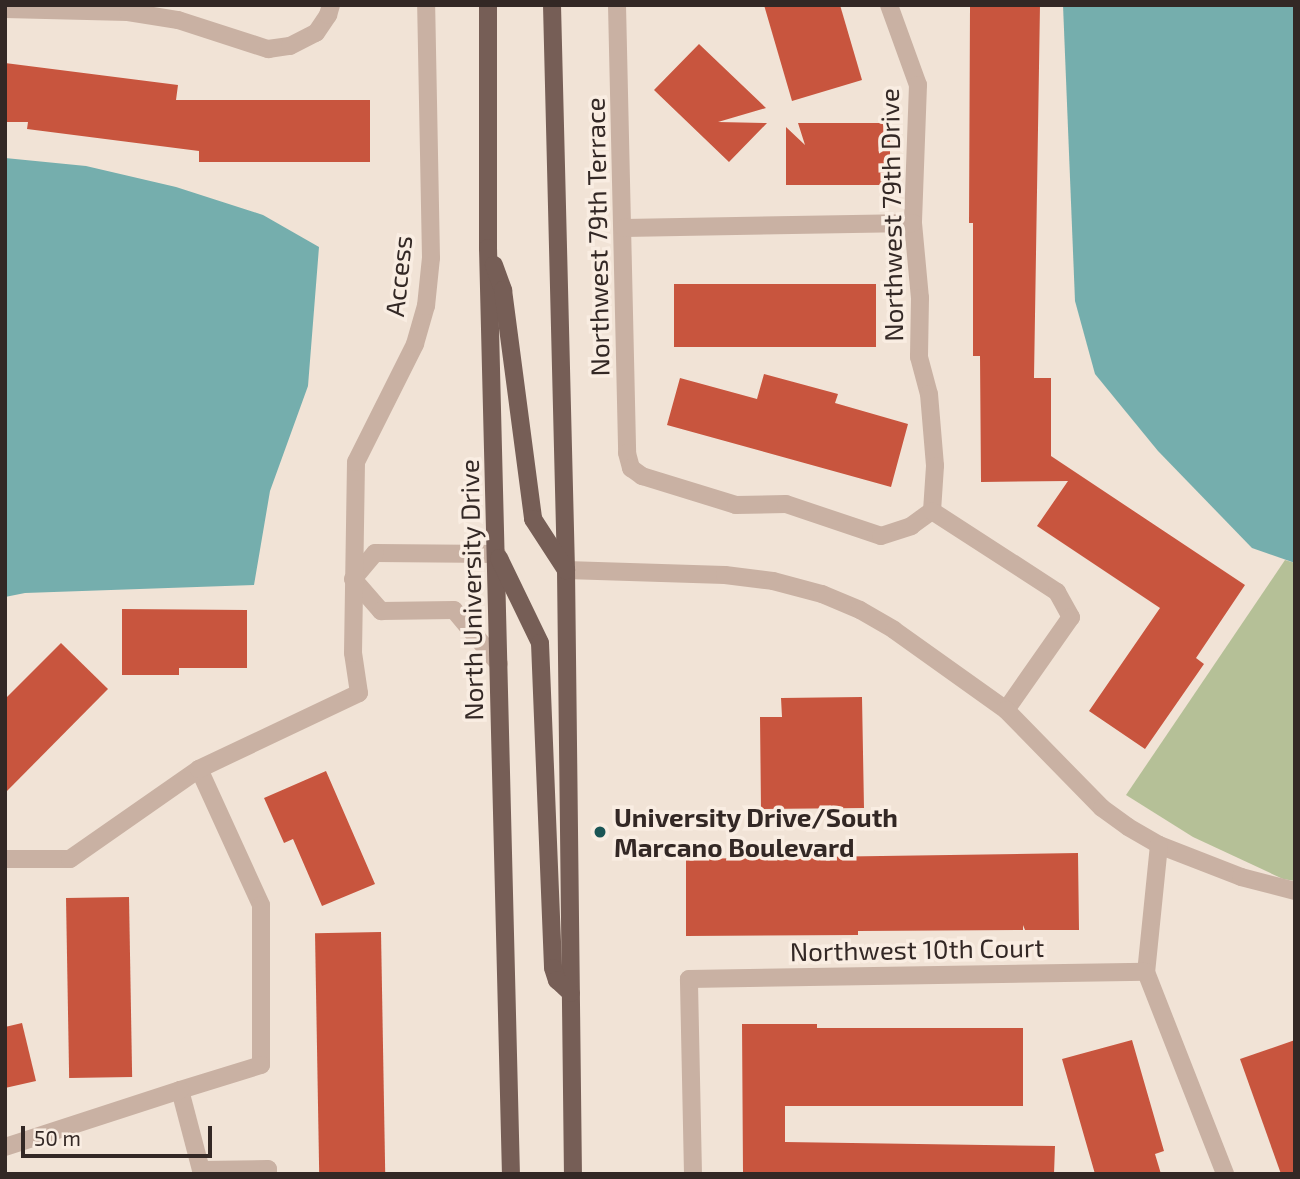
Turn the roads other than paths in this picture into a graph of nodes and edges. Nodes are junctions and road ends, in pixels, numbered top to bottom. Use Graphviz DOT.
graph roads {
  1 [pos="331,5"];
  2 [pos="426,5"];
  3 [pos="488,5"];
  4 [pos="552,5"];
  5 [pos="617,5"];
  6 [pos="889,5"];
  7 [pos="5,9"];
  8 [pos="913,223"];
  9 [pos="624,228"];
  10 [pos="488,248"];
  11 [pos="932,511"];
  12 [pos="497,554"];
  13 [pos="566,570"];
  14 [pos="353,579"];
  15 [pos="499,664"];
  16 [pos="1006,710"];
  17 [pos="199,769"];
  18 [pos="1159,845"];
  19 [pos="5,859"];
  20 [pos="1295,891"];
  21 [pos="1146,972"];
  22 [pos="571,993"];
  23 [pos="180,1090"];
  24 [pos="5,1147"];
  25 [pos="268,1174"];
  26 [pos="511,1174"];
  27 [pos="573,1174"];
  28 [pos="693,1174"];
  29 [pos="1224,1174"];
  1 -- 7 [label="street"];
  2 -- 14 [label="street, Access"];
  3 -- 10 [label="main road, North University Drive"];
  4 -- 13 [label="main road"];
  5 -- 9 [label="street, Northwest 79th Terrace"];
  6 -- 8 [label="street, Northwest 79th Drive"];
  8 -- 9 [label="street"];
  8 -- 11 [label="street, Northwest 79th Drive"];
  9 -- 11 [label="street, Northwest 79th Terrace"];
  10 -- 12 [label="main road, North University Drive"];
  10 -- 13 [label="main road"];
  11 -- 16 [label="street"];
  12 -- 14 [label="street"];
  12 -- 15 [label="main road, North University Drive"];
  12 -- 22 [label="main road"];
  13 -- 16 [label="street"];
  13 -- 22 [label="main road"];
  14 -- 15 [label="street"];
  14 -- 17 [label="street, Access"];
  15 -- 26 [label="main road, North University Drive"];
  16 -- 18 [label="street"];
  17 -- 19 [label="street"];
  17 -- 23 [label="street"];
  18 -- 20 [label="street"];
  18 -- 21 [label="street"];
  21 -- 28 [label="street, Northwest 10th Court"];
  21 -- 29 [label="street"];
  22 -- 27 [label="main road"];
  23 -- 24 [label="street"];
  23 -- 25 [label="street"];
}
